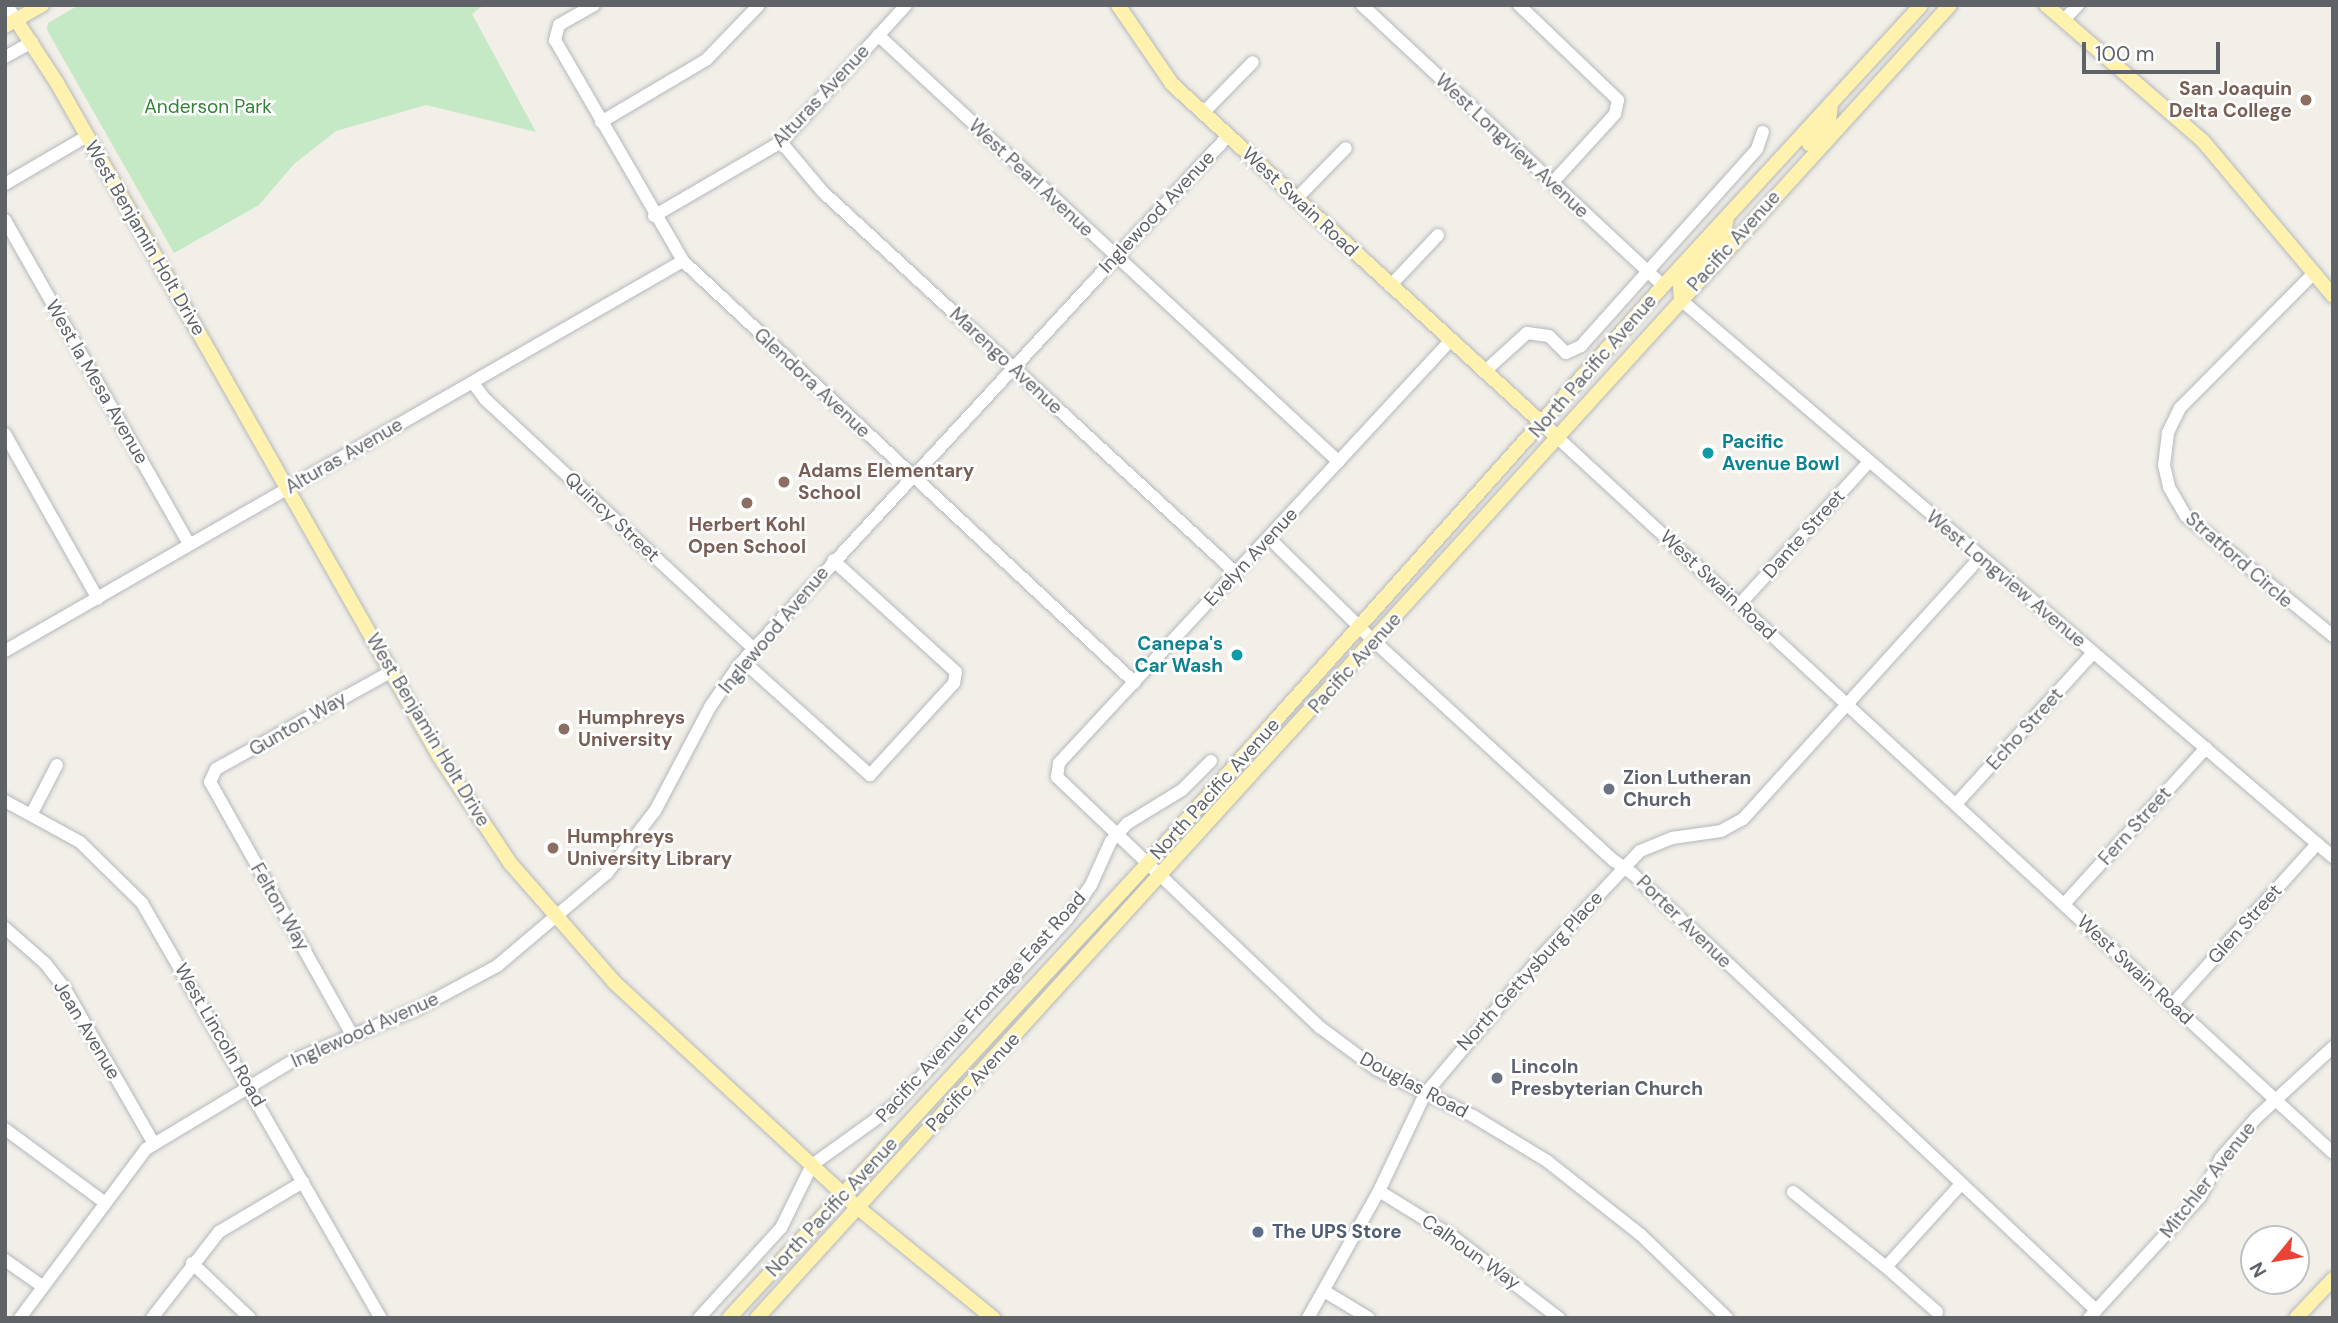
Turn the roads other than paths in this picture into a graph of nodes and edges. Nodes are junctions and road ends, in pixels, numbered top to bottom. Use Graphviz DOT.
graph roads {
  1 [pos="7,5"];
  2 [pos="43,5"];
  3 [pos="594,5"];
  4 [pos="759,5"];
  5 [pos="905,5"];
  6 [pos="1363,5"];
  7 [pos="1519,5"];
  8 [pos="1921,5"];
  9 [pos="1950,5"];
  10 [pos="2046,5"];
  11 [pos="2078,5"];
  12 [pos="1122,7"];
  13 [pos="2064,20"];
  14 [pos="11,23"];
  15 [pos="878,35"];
  16 [pos="32,42"];
  17 [pos="5,57"];
  18 [pos="1253,62"];
  19 [pos="1831,103"];
  20 [pos="1203,113"];
  21 [pos="601,122"];
  22 [pos="1763,132"];
  23 [pos="87,136"];
  24 [pos="1228,136"];
  25 [pos="781,142"];
  26 [pos="1346,148"];
  27 [pos="1793,176"];
  28 [pos="1552,183"];
  29 [pos="5,184"];
  30 [pos="1296,199"];
  31 [pos="654,216"];
  32 [pos="1727,216"];
  33 [pos="5,219"];
  34 [pos="1438,235"];
  35 [pos="1116,256"];
  36 [pos="683,261"];
  37 [pos="1647,272"];
  38 [pos="2313,274"];
  39 [pos="1390,286"];
  40 [pos="1663,286"];
  41 [pos="2333,296"];
  42 [pos="1681,300"];
  43 [pos="1450,341"];
  44 [pos="1637,349"];
  45 [pos="1013,368"];
  46 [pos="1484,372"];
  47 [pos="473,383"];
  48 [pos="1542,424"];
  49 [pos="5,435"];
  50 [pos="1558,438"];
  51 [pos="1339,462"];
  52 [pos="1868,463"];
  53 [pos="912,476"];
  54 [pos="288,489"];
  55 [pos="1269,538"];
  56 [pos="190,544"];
  57 [pos="1980,558"];
  58 [pos="833,560"];
  59 [pos="1236,573"];
  60 [pos="98,599"];
  61 [pos="1740,604"];
  62 [pos="1361,627"];
  63 [pos="2333,636"];
  64 [pos="1375,642"];
  65 [pos="754,649"];
  66 [pos="5,651"];
  67 [pos="2094,653"];
  68 [pos="743,661"];
  69 [pos="391,671"];
  70 [pos="1135,683"];
  71 [pos="1848,704"];
  72 [pos="2206,748"];
  73 [pos="1211,761"];
  74 [pos="57,765"];
  75 [pos="1056,775"];
  76 [pos="210,782"];
  77 [pos="5,801"];
  78 [pos="1956,804"];
  79 [pos="32,813"];
  80 [pos="1118,833"];
  81 [pos="2317,844"];
  82 [pos="2333,857"];
  83 [pos="1149,862"];
  84 [pos="1623,868"];
  85 [pos="1163,875"];
  86 [pos="2064,904"];
  87 [pos="556,919"];
  88 [pos="5,928"];
  89 [pos="2172,1005"];
  90 [pos="351,1033"];
  91 [pos="2333,1048"];
  92 [pos="249,1087"];
  93 [pos="1425,1094"];
  94 [pos="2277,1101"];
  95 [pos="5,1129"];
  96 [pos="153,1144"];
  97 [pos="2333,1153"];
  98 [pos="812,1165"];
  99 [pos="303,1182"];
  100 [pos="1961,1184"];
  101 [pos="1379,1191"];
  102 [pos="1793,1192"];
  103 [pos="844,1194"];
  104 [pos="104,1202"];
  105 [pos="857,1207"];
  106 [pos="5,1260"];
  107 [pos="192,1263"];
  108 [pos="1886,1267"];
  109 [pos="2333,1279"];
  110 [pos="42,1286"];
  111 [pos="1324,1291"];
  112 [pos="1937,1312"];
  113 [pos="2092,1314"];
  114 [pos="20,1318"];
  115 [pos="152,1318"];
  116 [pos="250,1318"];
  117 [pos="381,1318"];
  118 [pos="699,1318"];
  119 [pos="729,1318"];
  120 [pos="757,1318"];
  121 [pos="993,1318"];
  122 [pos="1308,1318"];
  123 [pos="1369,1318"];
  124 [pos="1559,1318"];
  125 [pos="1727,1318"];
  126 [pos="2296,1318"];
  1 -- 14 [label="street"];
  2 -- 14 [label="main road"];
  3 -- 21 [label="street, Glendora Avenue"];
  4 -- 21 [label="street"];
  5 -- 15 [label="street, Alturas Avenue"];
  6 -- 28 [label="street, West Longview Avenue"];
  7 -- 28 [label="street"];
  8 -- 19 [label="main road, North Pacific Avenue"];
  9 -- 27 [label="main road, Pacific Avenue"];
  10 -- 13 [label="main road"];
  11 -- 13 [label="street"];
  12 -- 20 [label="main road, West Swain Road"];
  13 -- 38 [label="main road"];
  14 -- 16 [label="main road, West Benjamin Holt Drive"];
  15 -- 25 [label="street, Alturas Avenue"];
  15 -- 35 [label="street, West Pearl Avenue"];
  16 -- 17 [label="street"];
  16 -- 23 [label="main road, West Benjamin Holt Drive"];
  18 -- 20 [label="street"];
  19 -- 27 [label="main road"];
  19 -- 32 [label="main road, North Pacific Avenue"];
  20 -- 24 [label="main road, West Swain Road"];
  21 -- 31 [label="street, Glendora Avenue"];
  22 -- 37 [label="street"];
  23 -- 29 [label="street"];
  23 -- 54 [label="main road, West Benjamin Holt Drive"];
  24 -- 30 [label="main road, West Swain Road"];
  24 -- 35 [label="street, Inglewood Avenue"];
  25 -- 31 [label="street, Alturas Avenue"];
  25 -- 45 [label="street, Marengo Avenue"];
  26 -- 30 [label="street"];
  27 -- 42 [label="main road, Pacific Avenue"];
  28 -- 37 [label="street, West Longview Avenue"];
  30 -- 39 [label="main road, West Swain Road"];
  31 -- 36 [label="street, Glendora Avenue"];
  32 -- 40 [label="main road, North Pacific Avenue"];
  32 -- 42 [label="main road"];
  33 -- 56 [label="street, West la Mesa Avenue"];
  34 -- 39 [label="street"];
  35 -- 45 [label="street, Inglewood Avenue"];
  35 -- 51 [label="street, West Pearl Avenue"];
  36 -- 47 [label="street, Alturas Avenue"];
  36 -- 53 [label="street, Glendora Avenue"];
  37 -- 40 [label="street, West Longview Avenue"];
  37 -- 46 [label="street"];
  38 -- 41 [label="main road"];
  38 -- 63 [label="street, Stratford Circle"];
  39 -- 43 [label="main road, West Swain Road"];
  40 -- 44 [label="main road"];
  40 -- 48 [label="main road, North Pacific Avenue"];
  42 -- 44 [label="main road, Pacific Avenue"];
  42 -- 52 [label="street, West Longview Avenue"];
  43 -- 46 [label="main road, West Swain Road"];
  43 -- 51 [label="street, Evelyn Avenue"];
  44 -- 50 [label="main road, Pacific Avenue"];
  45 -- 53 [label="street, Inglewood Avenue"];
  45 -- 59 [label="street, Marengo Avenue"];
  46 -- 48 [label="main road, West Swain Road"];
  47 -- 54 [label="street, Alturas Avenue"];
  47 -- 65 [label="street, Quincy Street"];
  48 -- 50 [label="main road, West Swain Road"];
  48 -- 62 [label="main road, North Pacific Avenue"];
  49 -- 60 [label="street"];
  50 -- 61 [label="street, West Swain Road"];
  50 -- 64 [label="main road, Pacific Avenue"];
  51 -- 55 [label="street, Evelyn Avenue"];
  52 -- 57 [label="street, West Longview Avenue"];
  52 -- 61 [label="street, Dante Street"];
  53 -- 58 [label="street, Inglewood Avenue"];
  53 -- 70 [label="street, Glendora Avenue"];
  54 -- 56 [label="street, Alturas Avenue"];
  54 -- 69 [label="main road, West Benjamin Holt Drive"];
  55 -- 59 [label="street, Evelyn Avenue"];
  55 -- 62 [label="street, Porter Avenue"];
  56 -- 60 [label="street, Alturas Avenue"];
  57 -- 67 [label="street, West Longview Avenue"];
  57 -- 71 [label="street, North Gettysburg Place"];
  58 -- 65 [label="street, Inglewood Avenue"];
  58 -- 68 [label="street"];
  59 -- 70 [label="street, Evelyn Avenue"];
  60 -- 66 [label="street, Alturas Avenue"];
  61 -- 71 [label="street, West Swain Road"];
  62 -- 64 [label="street, Porter Avenue"];
  62 -- 83 [label="main road, North Pacific Avenue"];
  64 -- 84 [label="street, Porter Avenue"];
  64 -- 85 [label="main road, Pacific Avenue"];
  65 -- 68 [label="street, Inglewood Avenue"];
  67 -- 72 [label="street, West Longview Avenue"];
  67 -- 78 [label="street, Echo Street"];
  68 -- 87 [label="street, Inglewood Avenue"];
  69 -- 76 [label="street, Gunton Way"];
  69 -- 87 [label="main road, West Benjamin Holt Drive"];
  70 -- 75 [label="street, Evelyn Avenue"];
  71 -- 78 [label="street, West Swain Road"];
  71 -- 84 [label="street, North Gettysburg Place"];
  72 -- 81 [label="street, West Longview Avenue"];
  72 -- 86 [label="street, Fern Street"];
  73 -- 80 [label="street, Pacific Avenue Frontage East Road"];
  74 -- 79 [label="street"];
  75 -- 80 [label="street, Douglas Road"];
  76 -- 90 [label="street, Felton Way"];
  77 -- 79 [label="street, West Lincoln Road"];
  78 -- 86 [label="street, West Swain Road"];
  79 -- 92 [label="street, West Lincoln Road"];
  80 -- 83 [label="street, Douglas Road"];
  80 -- 98 [label="street, Pacific Avenue Frontage East Road"];
  81 -- 82 [label="street, West Longview Avenue"];
  81 -- 89 [label="street, Glen Street"];
  83 -- 85 [label="street, Douglas Road"];
  83 -- 103 [label="main road, North Pacific Avenue"];
  84 -- 93 [label="street, North Gettysburg Place"];
  84 -- 100 [label="street, Porter Avenue"];
  85 -- 93 [label="street, Douglas Road"];
  85 -- 105 [label="main road, Pacific Avenue"];
  86 -- 89 [label="street, West Swain Road"];
  87 -- 90 [label="street, Inglewood Avenue"];
  87 -- 98 [label="main road, West Benjamin Holt Drive"];
  88 -- 96 [label="street, Jean Avenue"];
  89 -- 94 [label="street, West Swain Road"];
  90 -- 92 [label="street, Inglewood Avenue"];
  91 -- 94 [label="street, Mitchler Avenue"];
  92 -- 96 [label="street, Inglewood Avenue"];
  92 -- 99 [label="street, West Lincoln Road"];
  93 -- 101 [label="street, North Gettysburg Place"];
  93 -- 125 [label="street, Douglas Road"];
  94 -- 97 [label="street, West Swain Road"];
  94 -- 113 [label="street, Mitchler Avenue"];
  95 -- 104 [label="street"];
  96 -- 104 [label="street, Inglewood Avenue"];
  98 -- 103 [label="main road, West Benjamin Holt Drive"];
  98 -- 118 [label="street"];
  99 -- 107 [label="street"];
  99 -- 117 [label="street, West Lincoln Road"];
  100 -- 108 [label="street"];
  100 -- 113 [label="street, Porter Avenue"];
  101 -- 111 [label="street, North Gettysburg Place"];
  101 -- 124 [label="street, Calhoun Way"];
  102 -- 108 [label="street"];
  103 -- 105 [label="main road, West Benjamin Holt Drive"];
  103 -- 119 [label="main road, North Pacific Avenue"];
  104 -- 110 [label="street, Inglewood Avenue"];
  105 -- 120 [label="main road, Pacific Avenue"];
  105 -- 121 [label="main road, West Benjamin Holt Drive"];
  106 -- 110 [label="street"];
  107 -- 115 [label="street"];
  107 -- 116 [label="street"];
  108 -- 112 [label="street"];
  109 -- 126 [label="main road"];
  110 -- 114 [label="street, Inglewood Avenue"];
  111 -- 122 [label="street, North Gettysburg Place"];
  111 -- 123 [label="street"];
}
